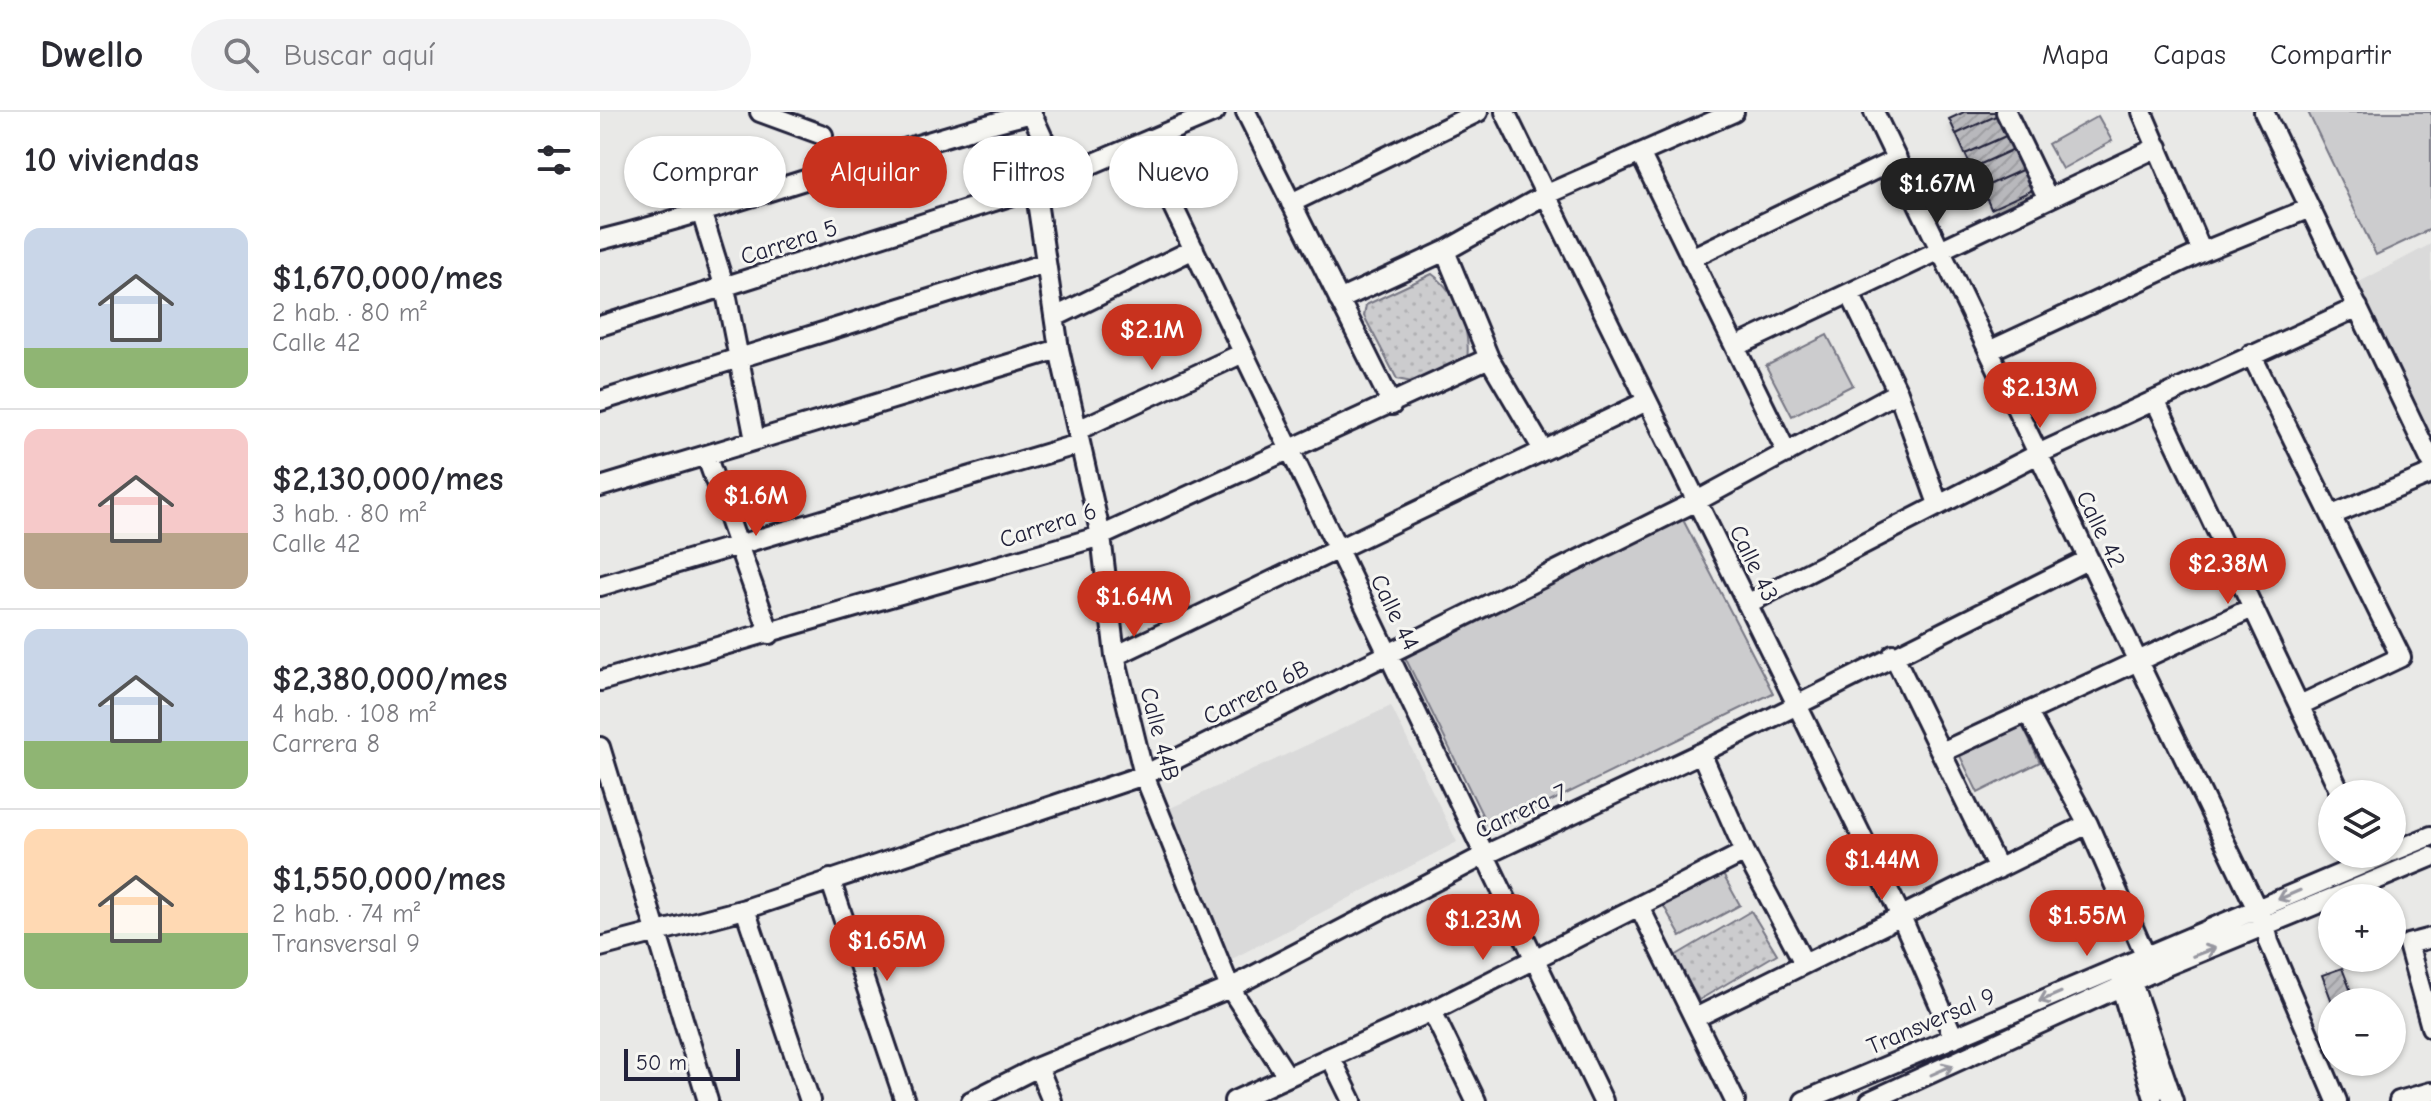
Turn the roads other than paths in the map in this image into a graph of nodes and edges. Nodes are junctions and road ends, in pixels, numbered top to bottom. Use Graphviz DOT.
graph roads {
  1 [pos="760,112"];
  2 [pos="1215,112"];
  3 [pos="1246,112"];
  4 [pos="1478,112"];
  5 [pos="1505,112"];
  6 [pos="1734,112"];
  7 [pos="1874,112"];
  8 [pos="2006,112"];
  9 [pos="2142,112"];
  10 [pos="2264,112"];
  11 [pos="1032,113"];
  12 [pos="823,135"];
  13 [pos="1042,136"];
  14 [pos="1161,136"];
  15 [pos="2158,147"];
  16 [pos="1640,153"];
  17 [pos="1897,159"];
  18 [pos="1545,195"];
  19 [pos="2048,199"];
  20 [pos="1291,203"];
  21 [pos="973,208"];
  22 [pos="1038,208"];
  23 [pos="1174,208"];
  24 [pos="2310,208"];
  25 [pos="702,214"];
  26 [pos="600,240"];
  27 [pos="1940,248"];
  28 [pos="1194,249"];
  29 [pos="1445,251"];
  30 [pos="2202,252"];
  31 [pos="1691,258"];
  32 [pos="1046,263"];
  33 [pos="725,288"];
  34 [pos="1850,294"];
  35 [pos="1339,300"];
  36 [pos="2358,307"];
  37 [pos="1055,317"];
  38 [pos="600,326"];
  39 [pos="1735,347"];
  40 [pos="1059,349"];
  41 [pos="1989,351"];
  42 [pos="1243,353"];
  43 [pos="2251,354"];
  44 [pos="739,358"];
  45 [pos="1489,358"];
  46 [pos="1898,392"];
  47 [pos="2155,400"];
  48 [pos="600,401"];
  49 [pos="1647,401"];
  50 [pos="1392,405"];
  51 [pos="1078,437"];
  52 [pos="755,440"];
  53 [pos="1542,448"];
  54 [pos="1290,449"];
  55 [pos="1787,453"];
  56 [pos="2038,454"];
  57 [pos="706,455"];
  58 [pos="2431,461"];
  59 [pos="2431,474"];
  60 [pos="600,487"];
  61 [pos="1697,501"];
  62 [pos="1938,504"];
  63 [pos="2332,515"];
  64 [pos="1101,536"];
  65 [pos="735,544"];
  66 [pos="1339,551"];
  67 [pos="2089,559"];
  68 [pos="600,586"];
  69 [pos="1747,604"];
  70 [pos="2252,608"];
  71 [pos="770,634"];
  72 [pos="1388,653"];
  73 [pos="1893,654"];
  74 [pos="1115,656"];
  75 [pos="2138,661"];
  76 [pos="600,681"];
  77 [pos="1796,704"];
  78 [pos="2300,705"];
  79 [pos="2028,713"];
  80 [pos="600,747"];
  81 [pos="1942,752"];
  82 [pos="1701,753"];
  83 [pos="1144,775"];
  84 [pos="2335,780"];
  85 [pos="2088,824"];
  86 [pos="2431,836"];
  87 [pos="2406,848"];
  88 [pos="1745,852"];
  89 [pos="1485,855"];
  90 [pos="2431,857"];
  91 [pos="2406,858"];
  92 [pos="2360,868"];
  93 [pos="2370,868"];
  94 [pos="1998,869"];
  95 [pos="830,879"];
  96 [pos="2350,884"];
  97 [pos="2318,904"];
  98 [pos="1639,906"];
  99 [pos="2257,908"];
  100 [pos="745,909"];
  101 [pos="1901,916"];
  102 [pos="2266,928"];
  103 [pos="658,932"];
  104 [pos="2431,938"];
  105 [pos="602,941"];
  106 [pos="1535,959"];
  107 [pos="1804,963"];
  108 [pos="2149,964"];
  109 [pos="2121,976"];
  110 [pos="1230,988"];
  111 [pos="1432,1011"];
  112 [pos="1695,1018"];
  113 [pos="2431,1024"];
  114 [pos="1954,1038"];
  115 [pos="1331,1058"];
  116 [pos="1038,1067"];
  117 [pos="1287,1076"];
  118 [pos="2431,1092"];
  119 [pos="1255,1097"];
  120 [pos="2159,1097"];
  121 [pos="708,1101"];
  122 [pos="810,1101"];
  123 [pos="905,1101"];
  124 [pos="971,1101"];
  125 [pos="1052,1101"];
  126 [pos="1234,1101"];
  127 [pos="1352,1101"];
  128 [pos="1476,1101"];
  129 [pos="1603,1101"];
  130 [pos="1735,1101"];
  131 [pos="1804,1101"];
  132 [pos="1870,1101"];
  133 [pos="2337,1101"];
  134 [pos="2399,1101"];
  1 -- 12 [label="street"];
  2 -- 14 [label="street, Carrera 5"];
  3 -- 20 [label="street"];
  4 -- 20 [label="street"];
  5 -- 18 [label="street, Calle 43"];
  6 -- 16 [label="street"];
  7 -- 17 [label="street, Calle 42"];
  8 -- 19 [label="street"];
  9 -- 15 [label="street"];
  10 -- 24 [label="street"];
  11 -- 13 [label="street"];
  11 -- 25 [label="street"];
  15 -- 19 [label="street"];
  15 -- 30 [label="street"];
  16 -- 18 [label="street"];
  16 -- 31 [label="street"];
  17 -- 27 [label="street, Calle 42"];
  17 -- 31 [label="street"];
  18 -- 29 [label="street"];
  18 -- 49 [label="street, Calle 43"];
  19 -- 27 [label="street"];
  20 -- 35 [label="street"];
  21 -- 33 [label="street, Carrera 5"];
  22 -- 32 [label="street, Calle 44B"];
  23 -- 28 [label="street, Calle 44"];
  24 -- 30 [label="street"];
  24 -- 36 [label="street"];
  25 -- 26 [label="street"];
  25 -- 33 [label="street"];
  27 -- 34 [label="street"];
  27 -- 41 [label="street, Calle 42"];
  28 -- 37 [label="street"];
  28 -- 42 [label="street, Calle 44"];
  29 -- 35 [label="street"];
  29 -- 45 [label="street"];
  30 -- 41 [label="street"];
  31 -- 39 [label="street"];
  32 -- 37 [label="street, Calle 44B"];
  32 -- 44 [label="street"];
  33 -- 38 [label="street, Carrera 5"];
  33 -- 44 [label="street"];
  34 -- 39 [label="street"];
  34 -- 46 [label="street"];
  35 -- 50 [label="street"];
  36 -- 43 [label="street"];
  36 -- 58 [label="street"];
  37 -- 40 [label="street, Calle 44B"];
  39 -- 55 [label="street"];
  40 -- 51 [label="street, Calle 44B"];
  40 -- 52 [label="street"];
  41 -- 56 [label="street, Calle 42"];
  42 -- 51 [label="street"];
  42 -- 54 [label="street, Calle 44"];
  43 -- 47 [label="street"];
  43 -- 63 [label="street"];
  44 -- 48 [label="street"];
  44 -- 52 [label="street"];
  45 -- 50 [label="street, Carrera 6"];
  45 -- 53 [label="street"];
  46 -- 55 [label="street, Carrera 6B"];
  46 -- 62 [label="street"];
  47 -- 56 [label="street"];
  47 -- 70 [label="street"];
  49 -- 53 [label="street"];
  49 -- 61 [label="street, Calle 43"];
  50 -- 54 [label="street, Carrera 6"];
  51 -- 64 [label="street, Calle 44B"];
  51 -- 65 [label="street"];
  52 -- 57 [label="street"];
  53 -- 66 [label="street"];
  54 -- 64 [label="street, Carrera 6"];
  54 -- 66 [label="street, Calle 44"];
  55 -- 61 [label="street, Carrera 6B"];
  56 -- 62 [label="street"];
  56 -- 67 [label="street, Calle 42"];
  57 -- 60 [label="street"];
  57 -- 65 [label="street"];
  59 -- 63 [label="street"];
  61 -- 69 [label="street, Calle 43"];
  61 -- 72 [label="street, Carrera 6B"];
  62 -- 69 [label="street"];
  63 -- 78 [label="street"];
  64 -- 71 [label="street, Carrera 6"];
  64 -- 74 [label="street, Calle 44B"];
  65 -- 68 [label="street"];
  65 -- 71 [label="street"];
  66 -- 72 [label="street, Calle 44"];
  66 -- 74 [label="street"];
  67 -- 73 [label="street, Carrera 7"];
  67 -- 75 [label="street, Calle 42"];
  69 -- 77 [label="street, Calle 43"];
  70 -- 75 [label="street"];
  70 -- 78 [label="street"];
  71 -- 76 [label="street, Carrera 6"];
  72 -- 83 [label="street, Carrera 6B"];
  72 -- 89 [label="street, Calle 44"];
  73 -- 77 [label="street, Carrera 7"];
  73 -- 81 [label="street"];
  74 -- 83 [label="street, Calle 44B"];
  75 -- 79 [label="street"];
  75 -- 99 [label="street, Calle 42"];
  77 -- 82 [label="street, Carrera 7"];
  77 -- 101 [label="street, Calle 43"];
  78 -- 84 [label="street"];
  79 -- 81 [label="street"];
  79 -- 85 [label="street"];
  80 -- 103 [label="street"];
  81 -- 94 [label="street"];
  82 -- 88 [label="street"];
  82 -- 89 [label="street, Carrera 7"];
  83 -- 95 [label="street, Carrera 6B"];
  83 -- 110 [label="street, Calle 44B"];
  85 -- 94 [label="street"];
  85 -- 108 [label="street"];
  86 -- 87 [label="street, Transversal 9"];
  88 -- 98 [label="street"];
  88 -- 107 [label="street"];
  89 -- 106 [label="street, Calle 44"];
  89 -- 110 [label="street, Carrera 7"];
  90 -- 91 [label="street, Transversal 9"];
  92 -- 99 [label="street, Transversal 9, one-way"];
  93 -- 96 [label="street, Transversal 9"];
  94 -- 101 [label="street"];
  95 -- 100 [label="street, Carrera 6B"];
  95 -- 123 [label="street"];
  97 -- 102 [label="street, Transversal 9"];
  98 -- 106 [label="street"];
  98 -- 112 [label="street"];
  99 -- 102 [label="street, Calle 42"];
  99 -- 108 [label="street, Transversal 9"];
  100 -- 103 [label="street, Carrera 6B"];
  100 -- 122 [label="street"];
  101 -- 107 [label="street"];
  101 -- 114 [label="street, Calle 43"];
  108 -- 102 [label="street, Transversal 9, one-way"];
  102 -- 133 [label="street, Calle 42"];
  103 -- 105 [label="street, Carrera 6B"];
  103 -- 121 [label="street"];
  104 -- 113 [label="street"];
  106 -- 111 [label="street"];
  106 -- 129 [label="street, Calle 44"];
  107 -- 112 [label="street"];
  108 -- 109 [label="street, Transversal 9"];
  109 -- 114 [label="street, Transversal 9, one-way"];
  109 -- 120 [label="street"];
  132 -- 109 [label="street, Transversal 9, one-way"];
  110 -- 116 [label="street, Carrera 7"];
  110 -- 117 [label="street, Calle 44B"];
  111 -- 115 [label="street"];
  111 -- 128 [label="street"];
  112 -- 130 [label="street"];
  114 -- 131 [label="street, Transversal 9"];
  115 -- 117 [label="street"];
  115 -- 127 [label="street"];
  116 -- 124 [label="street, Carrera 7"];
  116 -- 125 [label="street"];
  117 -- 119 [label="street"];
  118 -- 134 [label="street"];
  119 -- 126 [label="street"];
}
